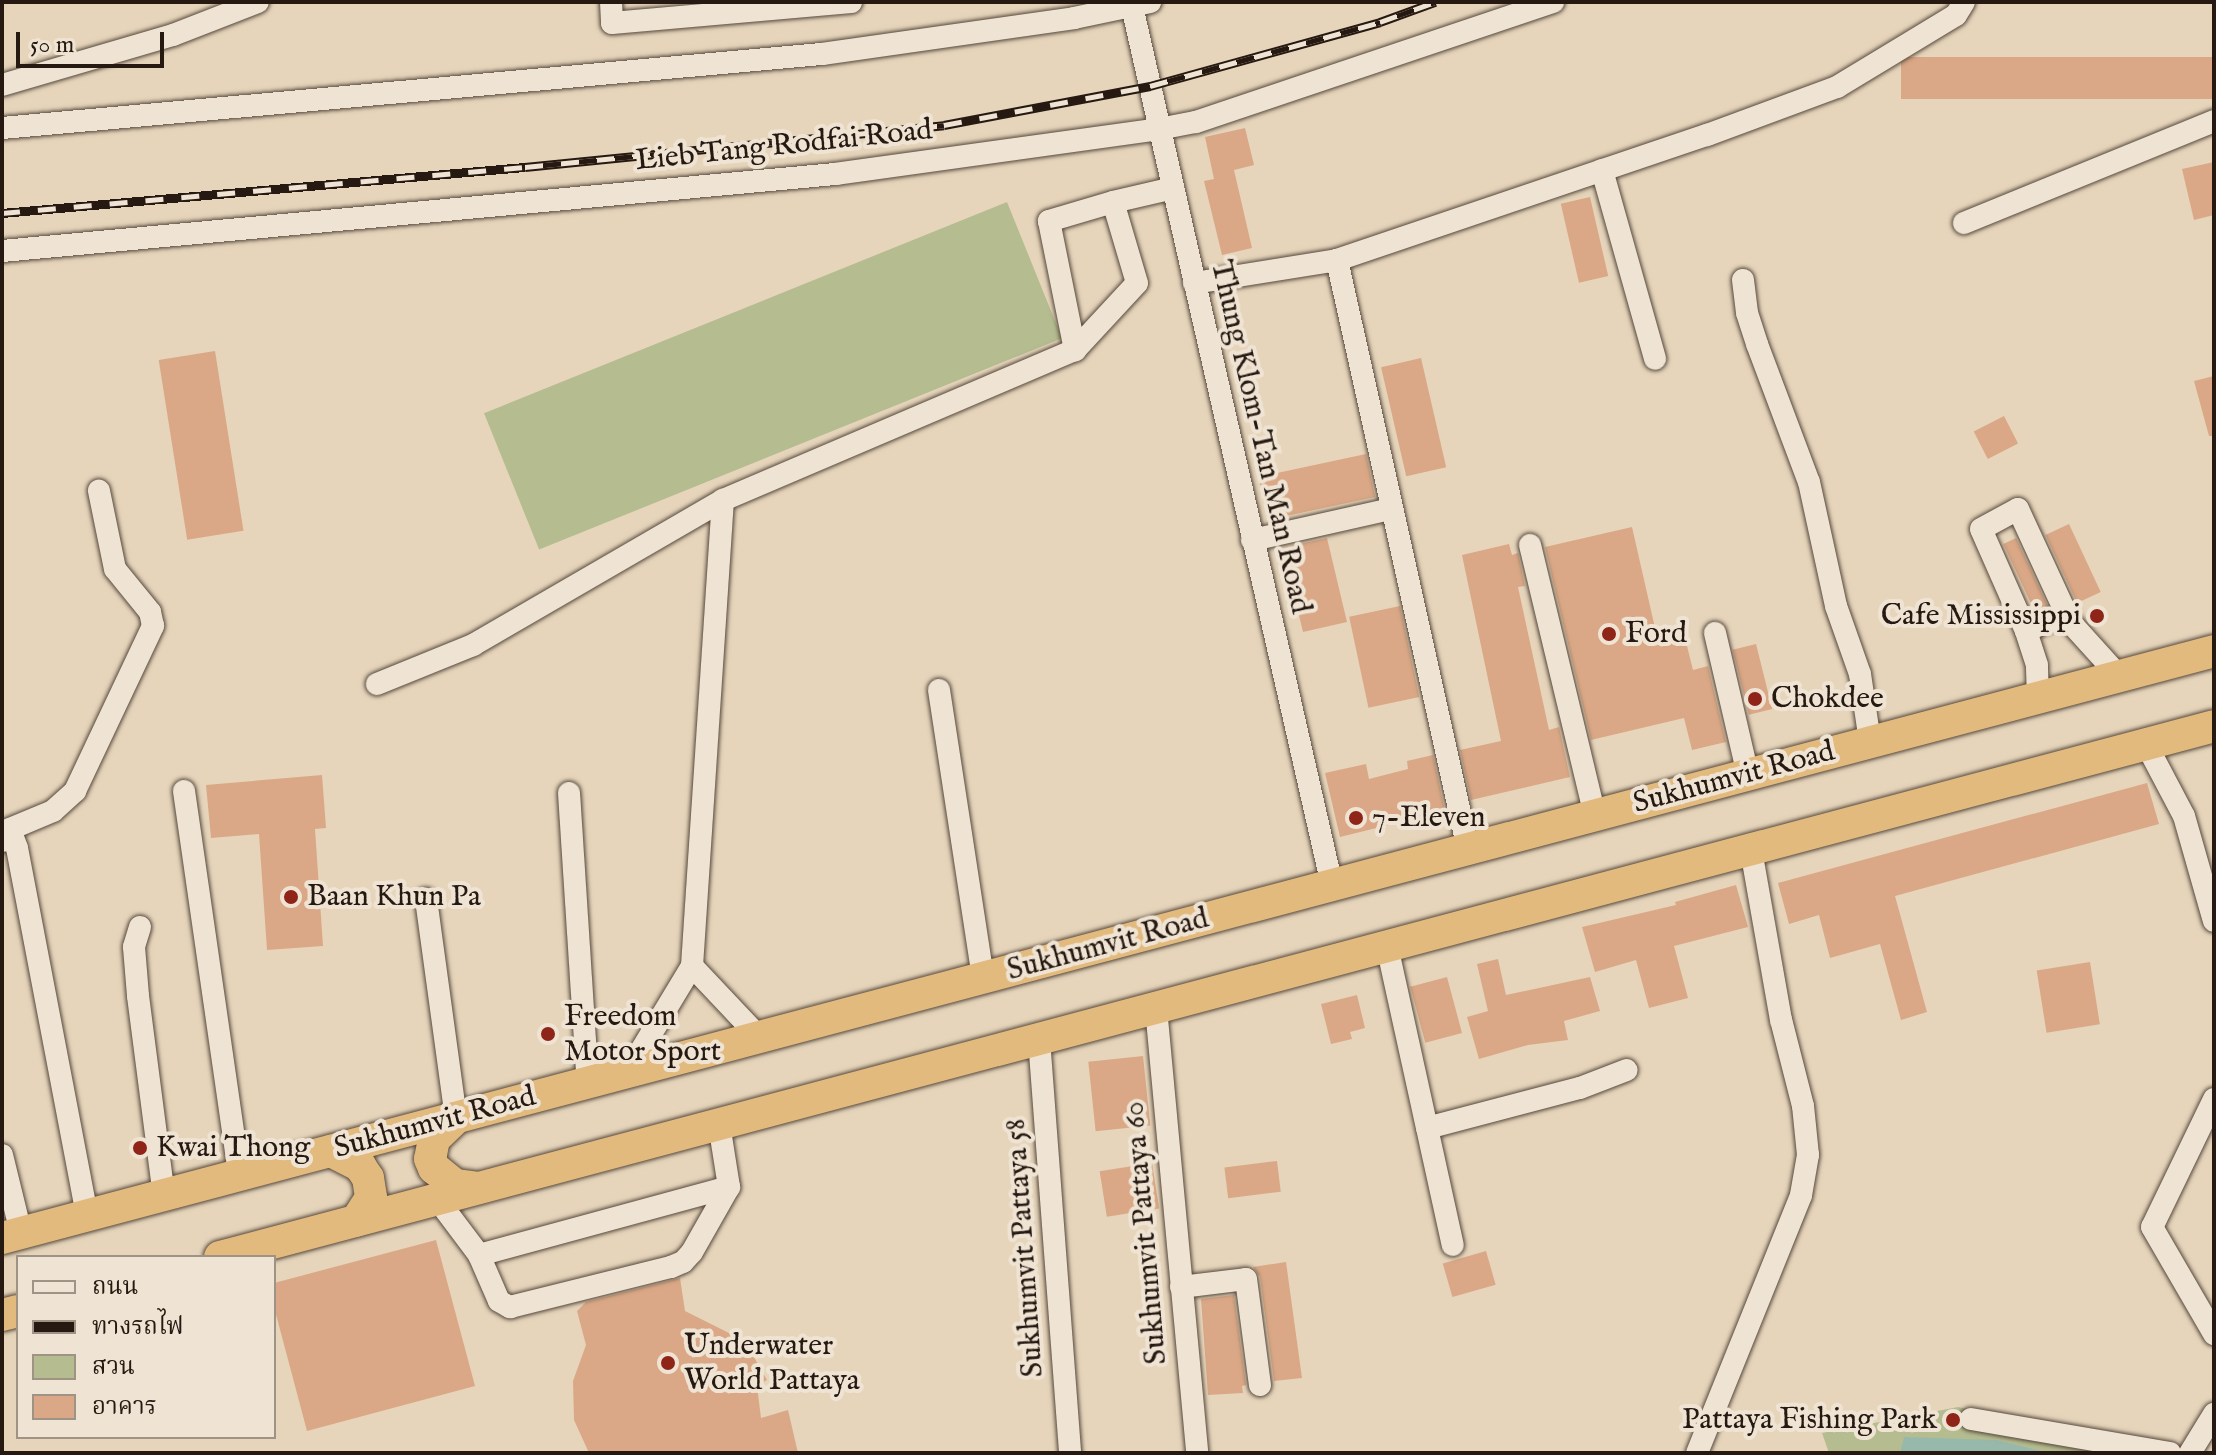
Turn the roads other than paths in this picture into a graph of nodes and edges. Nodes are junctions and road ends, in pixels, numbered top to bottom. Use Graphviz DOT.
graph roads {
  1 [pos="258,2"];
  2 [pos="611,2"];
  3 [pos="851,2"];
  4 [pos="1553,2"];
  5 [pos="1964,2"];
  6 [pos="1138,4"];
  7 [pos="2,85"];
  8 [pos="2214,121"];
  9 [pos="2,128"];
  10 [pos="1159,129"];
  11 [pos="1602,170"];
  12 [pos="1173,188"];
  13 [pos="1113,202"];
  14 [pos="1964,223"];
  15 [pos="2,251"];
  16 [pos="1337,260"];
  17 [pos="1743,280"];
  18 [pos="1194,283"];
  19 [pos="1075,350"];
  20 [pos="1655,359"];
  21 [pos="99,491"];
  22 [pos="723,500"];
  23 [pos="1391,509"];
  24 [pos="1252,540"];
  25 [pos="1530,545"];
  26 [pos="2066,613"];
  27 [pos="2026,631"];
  28 [pos="1715,633"];
  29 [pos="2214,651"];
  30 [pos="2119,676"];
  31 [pos="377,684"];
  32 [pos="939,690"];
  33 [pos="2038,697"];
  34 [pos="2214,726"];
  35 [pos="1870,742"];
  36 [pos="2146,744"];
  37 [pos="1748,775"];
  38 [pos="184,791"];
  39 [pos="569,793"];
  40 [pos="1595,816"];
  41 [pos="6,835"];
  42 [pos="1468,849"];
  43 [pos="1751,849"];
  44 [pos="1332,885"];
  45 [pos="426,899"];
  46 [pos="2214,921"];
  47 [pos="140,927"];
  48 [pos="1387,946"];
  49 [pos="692,966"];
  50 [pos="983,978"];
  51 [pos="1156,1008"];
  52 [pos="759,1037"];
  53 [pos="1039,1039"];
  54 [pos="1627,1070"];
  55 [pos="628,1072"];
  56 [pos="588,1083"];
  57 [pos="2214,1099"];
  58 [pos="456,1118"];
  59 [pos="719,1124"];
  60 [pos="1427,1128"];
  61 [pos="331,1151"];
  62 [pos="2,1155"];
  63 [pos="239,1175"];
  64 [pos="729,1187"];
  65 [pos="478,1188"];
  66 [pos="164,1195"];
  67 [pos="437,1199"];
  68 [pos="87,1215"];
  69 [pos="356,1221"];
  70 [pos="11,1236"];
  71 [pos="1453,1245"];
  72 [pos="228,1255"];
  73 [pos="479,1255"];
  74 [pos="1181,1287"];
  75 [pos="2214,1334"];
  76 [pos="1260,1385"];
  77 [pos="2214,1414"];
  78 [pos="1971,1419"];
  79 [pos="1070,1453"];
  80 [pos="1197,1453"];
  81 [pos="1697,1453"];
  82 [pos="2170,1453"];
  83 [pos="2190,1453"];
  1 -- 7 [label="street"];
  2 -- 3 [label="street"];
  4 -- 10 [label="street, Lieb Tang Rodfai Road"];
  5 -- 11 [label="street"];
  6 -- 9 [label="street"];
  6 -- 10 [label="street, Thung Klom-Tan Man Road"];
  8 -- 14 [label="street"];
  10 -- 12 [label="street, Thung Klom-Tan Man Road"];
  10 -- 15 [label="street, Lieb Tang Rodfai Road"];
  11 -- 16 [label="street"];
  11 -- 20 [label="street"];
  12 -- 13 [label="street"];
  12 -- 18 [label="street, Thung Klom-Tan Man Road"];
  13 -- 19 [label="street"];
  13 -- 19 [label="street"];
  16 -- 18 [label="street"];
  16 -- 23 [label="street"];
  17 -- 35 [label="street"];
  18 -- 24 [label="street, Thung Klom-Tan Man Road"];
  19 -- 22 [label="street"];
  21 -- 41 [label="street"];
  22 -- 31 [label="street"];
  22 -- 49 [label="street"];
  23 -- 24 [label="street"];
  23 -- 42 [label="street"];
  24 -- 44 [label="street, Thung Klom-Tan Man Road"];
  25 -- 40 [label="street"];
  26 -- 27 [label="street"];
  26 -- 27 [label="street"];
  26 -- 30 [label="street"];
  27 -- 33 [label="street"];
  28 -- 37 [label="street"];
  29 -- 30 [label="highway, Sukhumvit Road"];
  30 -- 33 [label="highway, Sukhumvit Road"];
  32 -- 50 [label="street"];
  33 -- 35 [label="highway, Sukhumvit Road"];
  34 -- 36 [label="highway"];
  35 -- 37 [label="highway, Sukhumvit Road"];
  36 -- 43 [label="highway"];
  36 -- 46 [label="street"];
  37 -- 40 [label="highway, Sukhumvit Road"];
  38 -- 63 [label="street"];
  39 -- 56 [label="street"];
  40 -- 42 [label="highway, Sukhumvit Road"];
  41 -- 68 [label="street"];
  42 -- 44 [label="highway, Sukhumvit Road"];
  43 -- 48 [label="highway"];
  43 -- 81 [label="street"];
  44 -- 50 [label="highway, Sukhumvit Road"];
  45 -- 58 [label="street"];
  47 -- 66 [label="street"];
  48 -- 51 [label="highway"];
  48 -- 60 [label="street"];
  49 -- 52 [label="street"];
  49 -- 55 [label="street"];
  50 -- 52 [label="highway, Sukhumvit Road"];
  51 -- 53 [label="highway"];
  51 -- 74 [label="street, Sukhumvit Pattaya 60"];
  52 -- 55 [label="highway, Sukhumvit Road"];
  53 -- 59 [label="highway"];
  53 -- 79 [label="street, Sukhumvit Pattaya 58"];
  54 -- 60 [label="street"];
  55 -- 56 [label="highway, Sukhumvit Road"];
  56 -- 58 [label="highway, Sukhumvit Road"];
  57 -- 75 [label="street"];
  58 -- 61 [label="highway, Sukhumvit Road"];
  58 -- 65 [label="highway"];
  59 -- 64 [label="street"];
  59 -- 65 [label="highway"];
  60 -- 71 [label="street"];
  61 -- 63 [label="highway, Sukhumvit Road"];
  61 -- 69 [label="highway"];
  62 -- 70 [label="street"];
  63 -- 66 [label="highway, Sukhumvit Road"];
  64 -- 73 [label="street"];
  64 -- 73 [label="street"];
  65 -- 67 [label="highway"];
  66 -- 68 [label="highway, Sukhumvit Road"];
  67 -- 69 [label="highway"];
  67 -- 73 [label="street"];
  68 -- 70 [label="highway, Sukhumvit Road"];
  69 -- 72 [label="highway"];
  74 -- 76 [label="street"];
  74 -- 80 [label="street, Sukhumvit Pattaya 60"];
  77 -- 83 [label="street"];
  78 -- 82 [label="street"];
}
